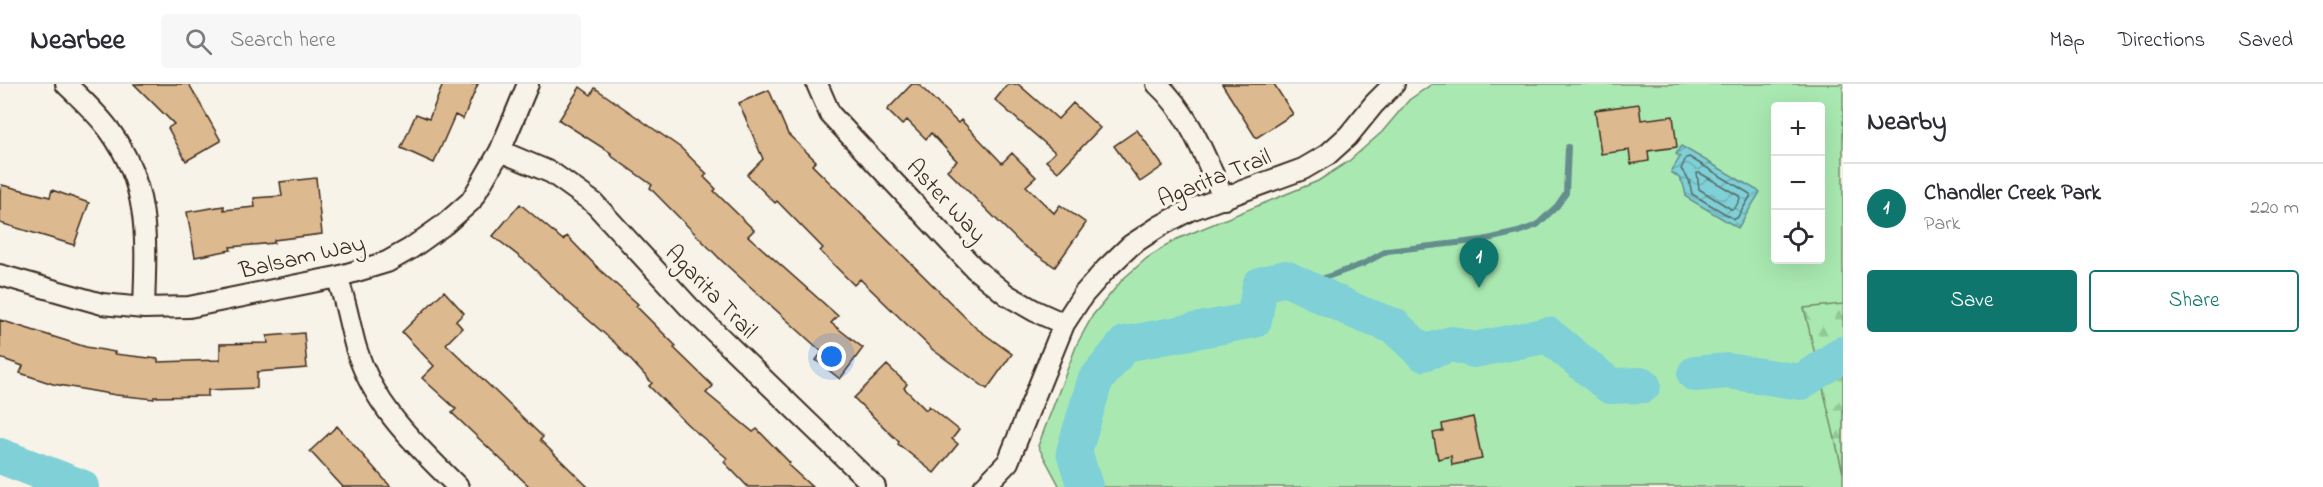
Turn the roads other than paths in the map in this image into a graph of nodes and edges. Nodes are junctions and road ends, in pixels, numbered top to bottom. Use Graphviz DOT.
graph roads {
  1 [pos="66,84"];
  2 [pos="528,84"];
  3 [pos="817,84"];
  4 [pos="1157,84"];
  5 [pos="1394,84"];
  6 [pos="500,151"];
  7 [pos="1224,199"];
  8 [pos="0,275"];
  9 [pos="337,277"];
  10 [pos="144,308"];
  11 [pos="1064,324"];
  12 [pos="458,487"];
  13 [pos="875,487"];
  14 [pos="984,487"];
  1 -- 10 [label="street"];
  2 -- 6 [label="street, Balsam Way"];
  3 -- 11 [label="street, Aster Way"];
  4 -- 7 [label="street"];
  5 -- 7 [label="street, Agarita Trail"];
  6 -- 9 [label="street, Balsam Way"];
  6 -- 13 [label="street, Agarita Trail"];
  7 -- 11 [label="street, Agarita Trail"];
  8 -- 10 [label="street, Balsam Way"];
  9 -- 10 [label="street, Balsam Way"];
  9 -- 12 [label="street"];
  11 -- 14 [label="street, Agarita Trail"];
}
